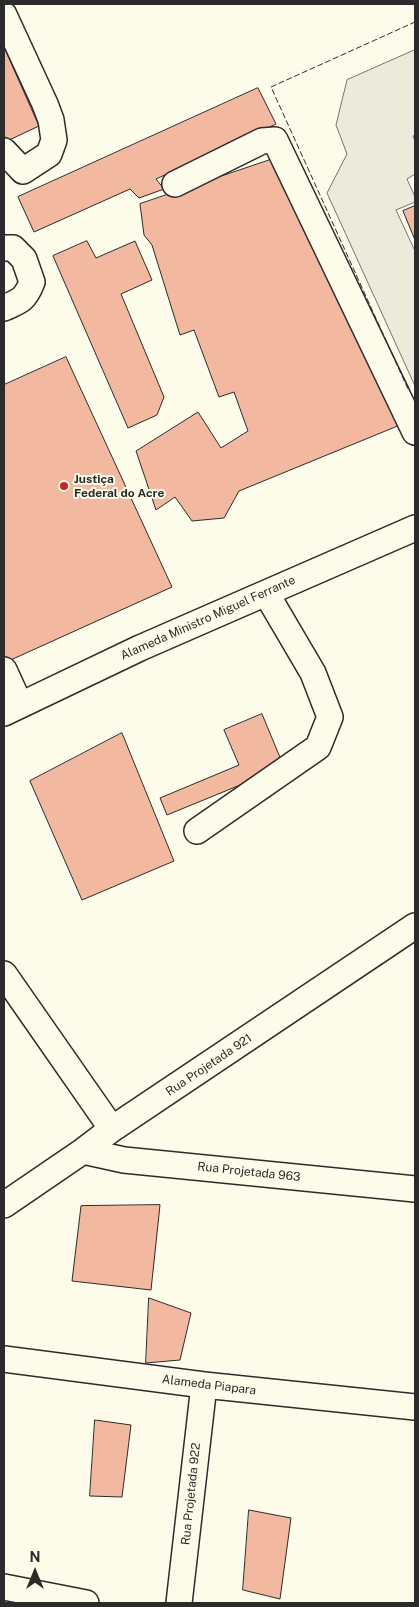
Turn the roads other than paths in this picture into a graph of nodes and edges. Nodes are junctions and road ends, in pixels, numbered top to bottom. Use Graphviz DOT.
graph roads {
  1 [pos="4,15"];
  2 [pos="4,151"];
  3 [pos="13,176"];
  4 [pos="175,184"];
  5 [pos="4,248"];
  6 [pos="4,308"];
  7 [pos="415,432"];
  8 [pos="415,528"];
  9 [pos="266,592"];
  10 [pos="4,670"];
  11 [pos="12,709"];
  12 [pos="197,831"];
  13 [pos="415,926"];
  14 [pos="4,974"];
  15 [pos="112,1129"];
  16 [pos="83,1152"];
  17 [pos="415,1189"];
  18 [pos="4,1204"];
  19 [pos="4,1359"];
  20 [pos="204,1385"];
  21 [pos="415,1408"];
  22 [pos="4,1587"];
  23 [pos="86,1603"];
  24 [pos="179,1603"];
  1 -- 3 [label="street"];
  2 -- 3 [label="street"];
  4 -- 7 [label="street"];
  5 -- 6 [label="street"];
  8 -- 9 [label="street, Alameda Ministro Miguel Ferrante"];
  9 -- 11 [label="street, Alameda Ministro Miguel Ferrante"];
  9 -- 12 [label="street"];
  10 -- 11 [label="street"];
  13 -- 15 [label="street, Rua Projetada 921"];
  14 -- 15 [label="street"];
  15 -- 16 [label="street, Rua Projetada 921"];
  16 -- 17 [label="street, Rua Projetada 963"];
  16 -- 18 [label="street, Rua Projetada 921"];
  19 -- 20 [label="street, Alameda Piapara"];
  20 -- 21 [label="street, Alameda Piapara"];
  20 -- 24 [label="street, Rua Projetada 922"];
  22 -- 23 [label="street"];
}
